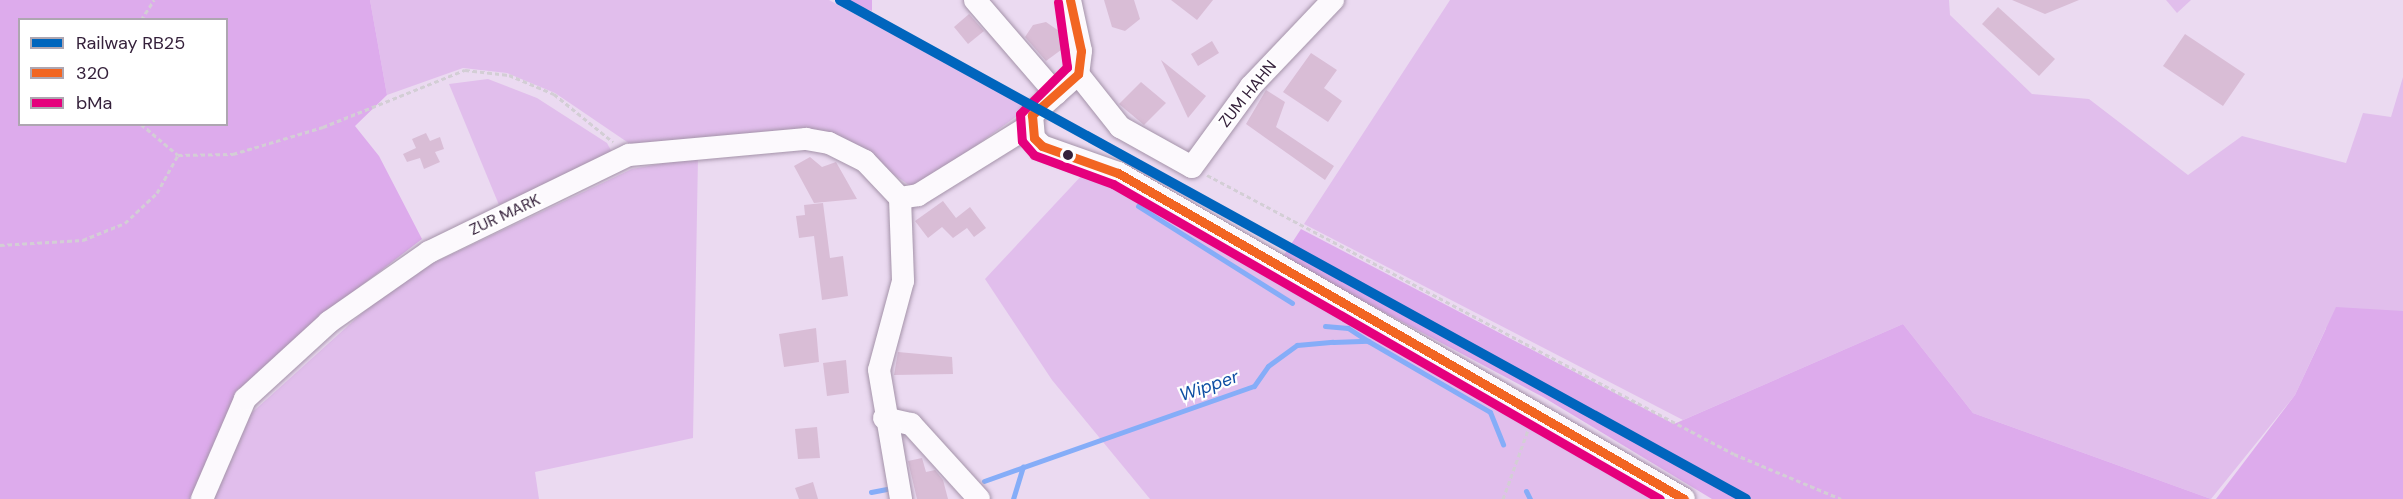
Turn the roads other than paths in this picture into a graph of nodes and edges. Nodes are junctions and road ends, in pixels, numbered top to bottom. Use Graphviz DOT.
graph roads {
  1 [pos="975,0"];
  2 [pos="1070,0"];
  3 [pos="1333,0"];
  4 [pos="1078,74"];
  5 [pos="1056,94"];
  6 [pos="1031,125"];
  7 [pos="900,198"];
  8 [pos="884,418"];
  9 [pos="202,499"];
  10 [pos="901,499"];
  11 [pos="979,499"];
  12 [pos="1684,499"];
  1 -- 5 [label="street"];
  2 -- 4 [label="street"];
  3 -- 4 [label="street, ZUM HAHN"];
  4 -- 5 [label="street"];
  5 -- 6 [label="street"];
  6 -- 7 [label="street"];
  6 -- 12 [label="street"];
  7 -- 8 [label="street"];
  7 -- 9 [label="street, ZUR MARK"];
  8 -- 10 [label="street"];
  8 -- 11 [label="street"];
}
